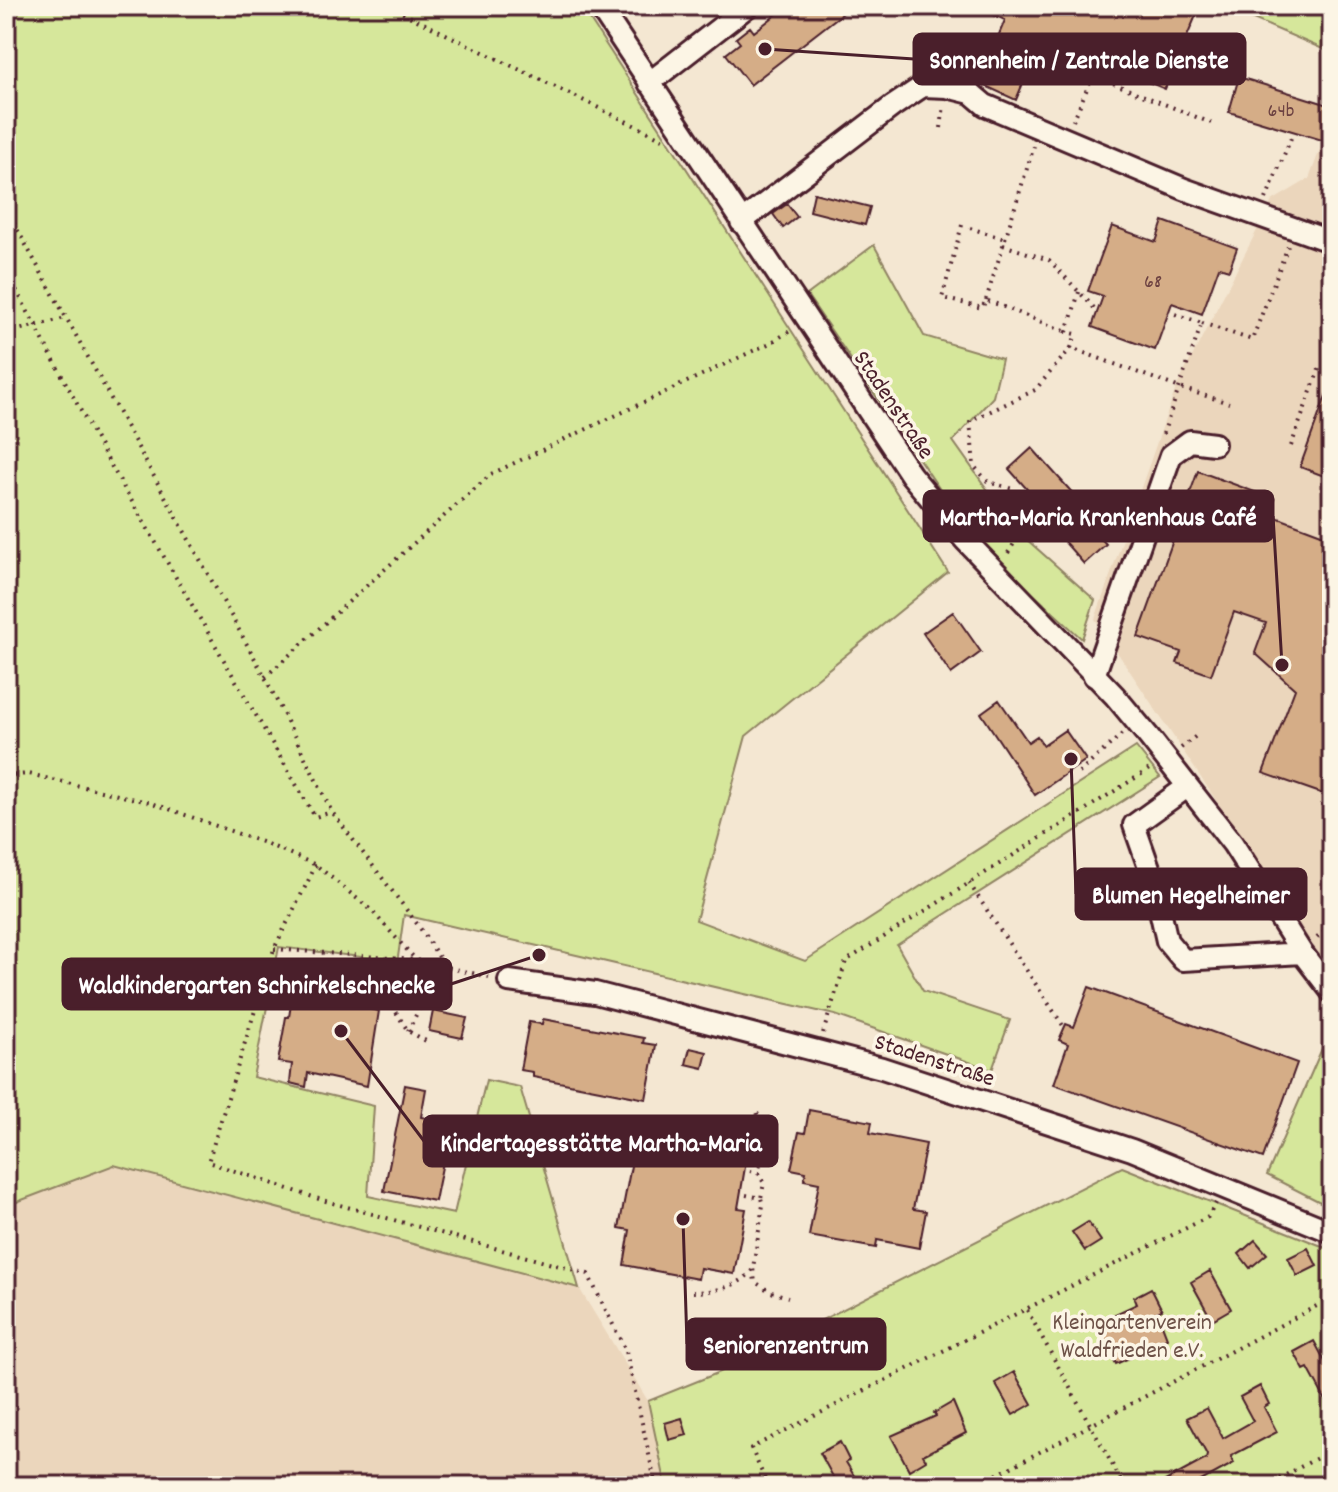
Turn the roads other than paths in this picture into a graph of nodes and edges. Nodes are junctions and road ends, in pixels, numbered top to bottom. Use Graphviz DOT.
graph roads {
  1 [pos="599,6"];
  2 [pos="748,6"];
  3 [pos="649,83"];
  4 [pos="741,222"];
  5 [pos="1332,242"];
  6 [pos="1214,444"];
  7 [pos="1094,676"];
  8 [pos="1187,787"];
  9 [pos="1302,953"];
  10 [pos="509,981"];
  11 [pos="1332,992"];
  12 [pos="1332,1232"];
  1 -- 3 [label="street, Stadenstraße"];
  2 -- 3 [label="street"];
  3 -- 4 [label="street, Stadenstraße"];
  4 -- 5 [label="street"];
  4 -- 7 [label="street, Stadenstraße"];
  6 -- 7 [label="street"];
  7 -- 8 [label="street, Stadenstraße"];
  8 -- 9 [label="street, Stadenstraße"];
  8 -- 9 [label="street"];
  9 -- 11 [label="street, Stadenstraße"];
  10 -- 12 [label="street, Stadenstraße"];
}
